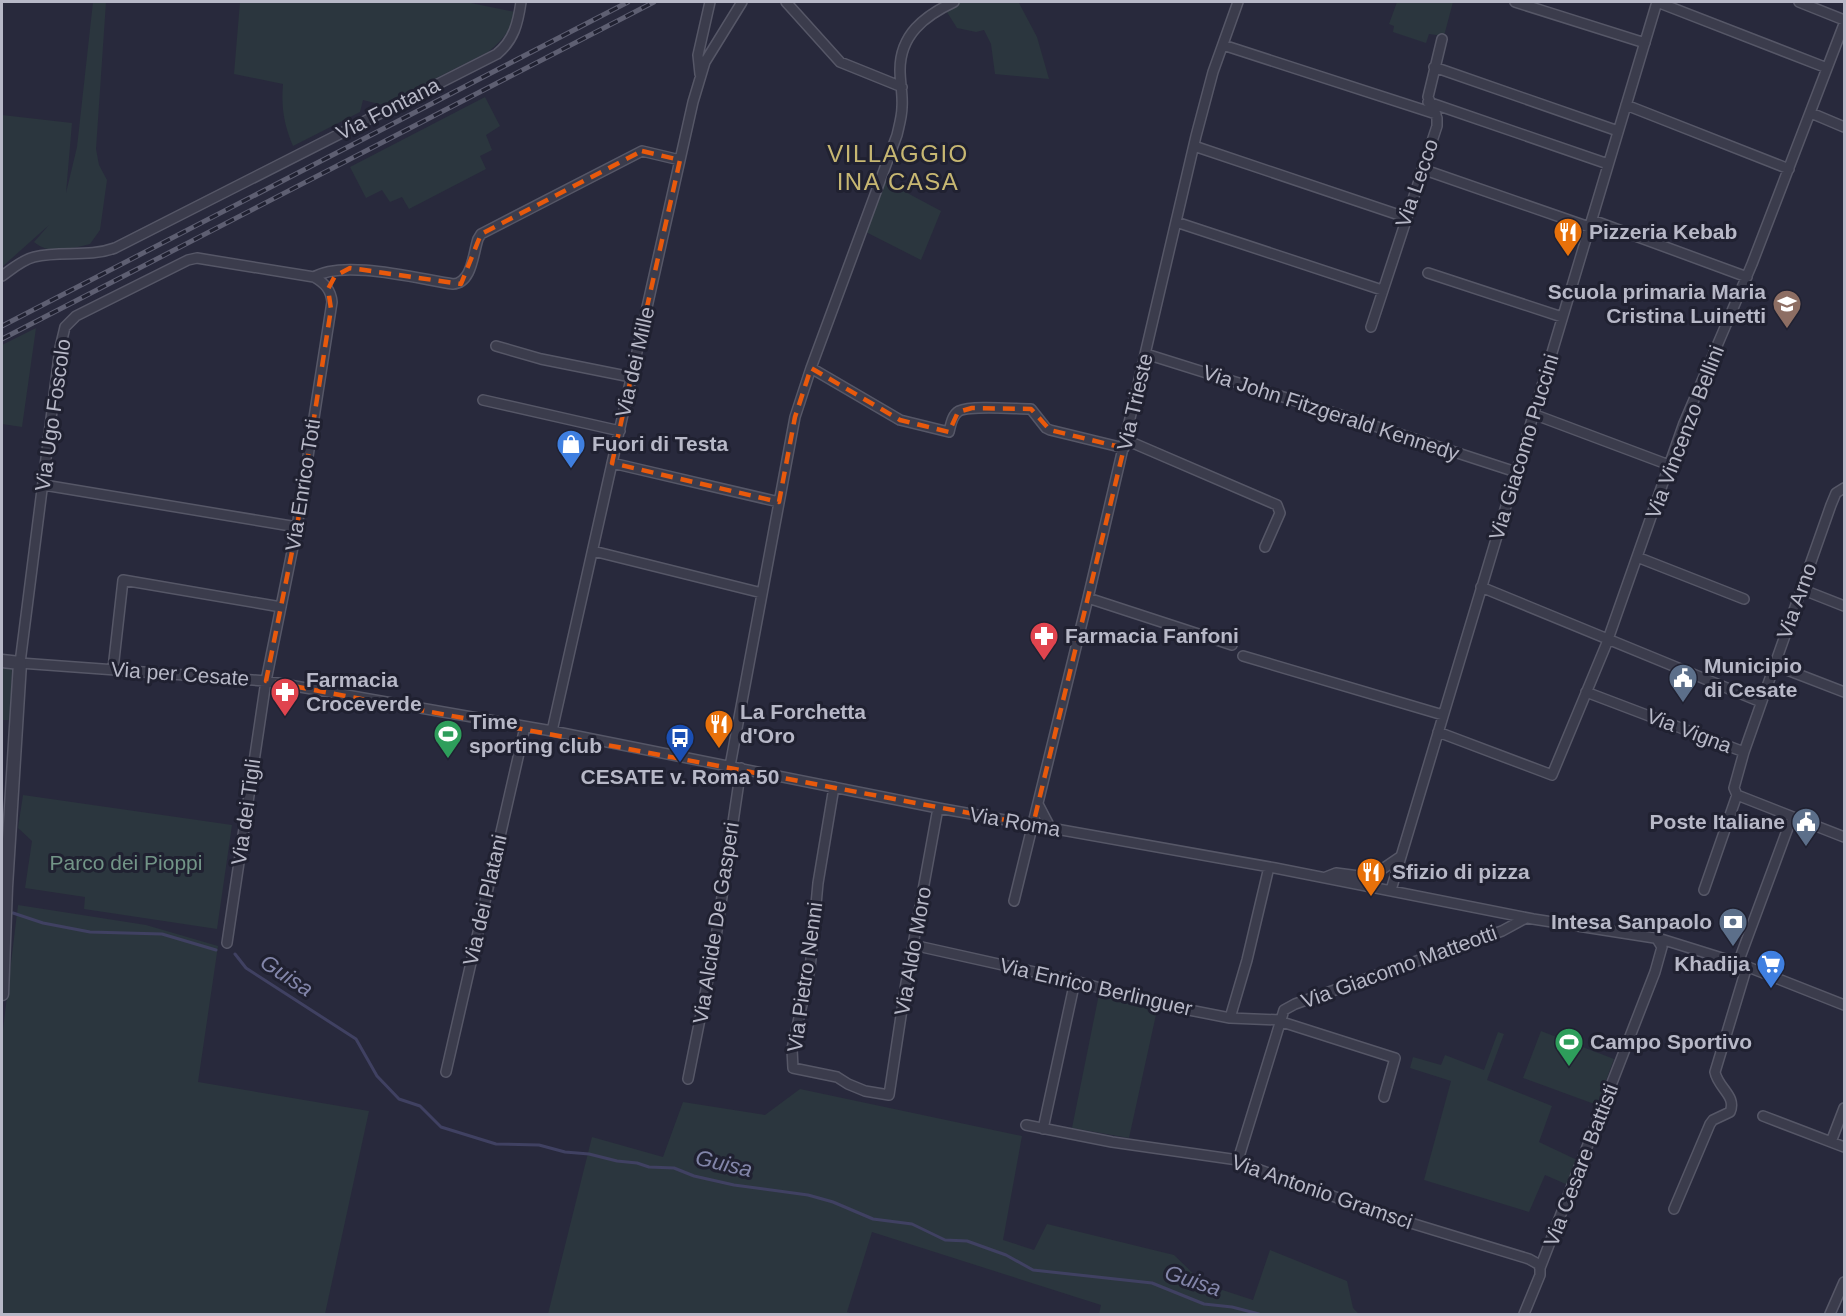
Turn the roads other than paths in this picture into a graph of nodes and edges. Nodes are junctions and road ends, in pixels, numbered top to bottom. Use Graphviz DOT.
graph roads {
  1 [pos="521,2"];
  2 [pos="710,2"];
  3 [pos="742,2"];
  4 [pos="786,2"];
  5 [pos="954,2"];
  6 [pos="1238,2"];
  7 [pos="1515,2"];
  8 [pos="1657,2"];
  9 [pos="1799,2"];
  10 [pos="1845,22"];
  11 [pos="1442,39"];
  12 [pos="1645,43"];
  13 [pos="1223,45"];
  14 [pos="1434,67"];
  15 [pos="1827,68"];
  16 [pos="700,76"];
  17 [pos="902,87"];
  18 [pos="1428,102"];
  19 [pos="1626,105"];
  20 [pos="1810,113"];
  21 [pos="1436,114"];
  22 [pos="1845,127"];
  23 [pos="1618,131"];
  24 [pos="1194,146"];
  25 [pos="680,160"];
  26 [pos="1608,164"];
  27 [pos="1422,169"];
  28 [pos="1789,170"];
  29 [pos="1405,217"];
  30 [pos="1176,222"];
  31 [pos="1590,223"];
  32 [pos="341,269"];
  33 [pos="1428,273"];
  34 [pos="2,276"];
  35 [pos="314,277"];
  36 [pos="1747,277"];
  37 [pos="328,289"];
  38 [pos="1382,290"];
  39 [pos="1562,317"];
  40 [pos="1371,327"];
  41 [pos="496,346"];
  42 [pos="1146,354"];
  43 [pos="811,368"];
  44 [pos="632,377"];
  45 [pos="483,400"];
  46 [pos="1533,414"];
  47 [pos="620,431"];
  48 [pos="1125,444"];
  49 [pos="612,463"];
  50 [pos="1669,465"];
  51 [pos="1516,472"];
  52 [pos="44,485"];
  53 [pos="1845,488"];
  54 [pos="778,502"];
  55 [pos="297,527"];
  56 [pos="1265,547"];
  57 [pos="593,550"];
  58 [pos="1637,557"];
  59 [pos="1481,587"];
  60 [pos="1801,589"];
  61 [pos="762,593"];
  62 [pos="1088,598"];
  63 [pos="1744,599"];
  64 [pos="1845,606"];
  65 [pos="282,607"];
  66 [pos="1607,640"];
  67 [pos="1232,645"];
  68 [pos="1243,656"];
  69 [pos="2,661"];
  70 [pos="20,663"];
  71 [pos="1774,665"];
  72 [pos="113,669"];
  73 [pos="266,681"];
  74 [pos="1587,692"];
  75 [pos="1845,692"];
  76 [pos="1761,702"];
  77 [pos="1443,715"];
  78 [pos="525,727"];
  79 [pos="552,731"];
  80 [pos="1438,732"];
  81 [pos="640,748"];
  82 [pos="1744,752"];
  83 [pos="730,766"];
  84 [pos="741,768"];
  85 [pos="834,787"];
  86 [pos="1737,795"];
  87 [pos="1038,804"];
  88 [pos="938,808"];
  89 [pos="1792,817"];
  90 [pos="1033,825"];
  91 [pos="1051,829"];
  92 [pos="1845,837"];
  93 [pos="1400,857"];
  94 [pos="1269,867"];
  95 [pos="1379,870"];
  96 [pos="1326,878"];
  97 [pos="1364,885"];
  98 [pos="1704,890"];
  99 [pos="1391,891"];
  100 [pos="1014,901"];
  101 [pos="1526,918"];
  102 [pos="227,943"];
  103 [pos="1660,943"];
  104 [pos="913,945"];
  105 [pos="1742,964"];
  106 [pos="1075,981"];
  107 [pos="2,994"];
  108 [pos="1845,1005"];
  109 [pos="1230,1018"];
  110 [pos="1281,1021"];
  111 [pos="446,1072"];
  112 [pos="688,1078"];
  113 [pos="889,1095"];
  114 [pos="1384,1097"];
  115 [pos="1845,1108"];
  116 [pos="1763,1116"];
  117 [pos="1026,1125"];
  118 [pos="1043,1129"];
  119 [pos="1831,1142"];
  120 [pos="1845,1147"];
  121 [pos="1238,1160"];
  122 [pos="1674,1209"];
  123 [pos="1540,1269"];
  124 [pos="1845,1282"];
  125 [pos="1524,1314"];
  126 [pos="1830,1314"];
  1 -- 34 [label="street, Via Fontana"];
  2 -- 16 [label="street"];
  3 -- 16 [label="street, Via dei Mille"];
  4 -- 17 [label="street"];
  5 -- 17 [label="street"];
  6 -- 13 [label="street, Via Trieste"];
  7 -- 12 [label="street"];
  8 -- 12 [label="street, Via Giacomo Puccini"];
  8 -- 15 [label="street"];
  9 -- 10 [label="street"];
  10 -- 15 [label="street, Via Vincenzo Bellini"];
  11 -- 14 [label="street"];
  12 -- 19 [label="street, Via Giacomo Puccini"];
  13 -- 21 [label="street"];
  13 -- 24 [label="street, Via Trieste"];
  14 -- 18 [label="street"];
  14 -- 23 [label="street"];
  15 -- 20 [label="street, Via Vincenzo Bellini"];
  16 -- 25 [label="street, Via dei Mille"];
  17 -- 43 [label="street"];
  18 -- 21 [label="street, Via Lecco"];
  18 -- 26 [label="street"];
  19 -- 23 [label="street, Via Giacomo Puccini"];
  19 -- 28 [label="street"];
  20 -- 22 [label="street"];
  20 -- 28 [label="street, Via Vincenzo Bellini"];
  21 -- 27 [label="street, Via Lecco"];
  23 -- 26 [label="street, Via Giacomo Puccini"];
  24 -- 29 [label="street"];
  24 -- 30 [label="street, Via Trieste"];
  25 -- 32 [label="street, Via Ugo Foscolo"];
  25 -- 44 [label="street, Via dei Mille"];
  26 -- 31 [label="street, Via Giacomo Puccini"];
  27 -- 29 [label="street, Via Lecco"];
  27 -- 31 [label="street"];
  28 -- 36 [label="street, Via Vincenzo Bellini"];
  29 -- 38 [label="street, Via Lecco"];
  30 -- 38 [label="street"];
  30 -- 42 [label="street, Via Trieste"];
  31 -- 36 [label="street"];
  31 -- 39 [label="street, Via Giacomo Puccini"];
  32 -- 35 [label="street, Via Ugo Foscolo"];
  32 -- 37 [label="street"];
  33 -- 39 [label="street"];
  35 -- 37 [label="street"];
  35 -- 52 [label="street, Via Ugo Foscolo"];
  36 -- 50 [label="street, Via Vincenzo Bellini"];
  37 -- 55 [label="street, Via Enrico Toti"];
  38 -- 40 [label="street, Via Lecco"];
  39 -- 46 [label="street, Via Giacomo Puccini"];
  41 -- 44 [label="street"];
  42 -- 48 [label="street, Via Trieste"];
  42 -- 51 [label="street, Via John Fitzgerald Kennedy"];
  43 -- 48 [label="street"];
  43 -- 54 [label="street"];
  44 -- 47 [label="street, Via dei Mille"];
  45 -- 47 [label="street"];
  46 -- 50 [label="street"];
  46 -- 51 [label="street, Via Giacomo Puccini"];
  47 -- 49 [label="street, Via dei Mille"];
  48 -- 56 [label="street"];
  48 -- 62 [label="street, Via Trieste"];
  49 -- 54 [label="street"];
  49 -- 57 [label="street, Via dei Mille"];
  50 -- 58 [label="street, Via Vincenzo Bellini"];
  51 -- 59 [label="street, Via Giacomo Puccini"];
  52 -- 55 [label="street"];
  52 -- 70 [label="street, Via Ugo Foscolo"];
  53 -- 60 [label="street, Via Arno"];
  54 -- 61 [label="street"];
  55 -- 65 [label="street, Via Enrico Toti"];
  57 -- 61 [label="street"];
  57 -- 79 [label="street, Via dei Mille"];
  58 -- 63 [label="street"];
  58 -- 66 [label="street, Via Vincenzo Bellini"];
  59 -- 66 [label="street"];
  59 -- 77 [label="street, Via Giacomo Puccini"];
  60 -- 64 [label="street"];
  60 -- 71 [label="street, Via Arno"];
  61 -- 83 [label="street"];
  62 -- 67 [label="street"];
  62 -- 87 [label="street, Via Trieste"];
  65 -- 72 [label="street"];
  65 -- 73 [label="street, Via Enrico Toti"];
  66 -- 74 [label="street, Via Vincenzo Bellini"];
  66 -- 76 [label="street"];
  68 -- 77 [label="street"];
  69 -- 70 [label="street, Via per Cesate"];
  70 -- 72 [label="street, Via per Cesate"];
  70 -- 107 [label="street"];
  71 -- 75 [label="street"];
  71 -- 76 [label="street, Via Arno"];
  72 -- 73 [label="street, Via per Cesate"];
  73 -- 78 [label="street, Via per Cesate"];
  73 -- 102 [label="street, Via dei Tigli"];
  74 -- 80 [label="street, Via Vincenzo Bellini"];
  74 -- 82 [label="street, Via Vigna"];
  76 -- 82 [label="street, Via Arno"];
  77 -- 80 [label="street, Via Giacomo Puccini"];
  78 -- 79 [label="street, Via per Cesate"];
  78 -- 111 [label="street, Via dei Platani"];
  79 -- 81 [label="street, Via per Cesate"];
  80 -- 93 [label="street, Via Giacomo Puccini"];
  81 -- 83 [label="street, Via Roma"];
  82 -- 86 [label="street, Via Vigna"];
  83 -- 84 [label="street, Via Roma"];
  84 -- 85 [label="street, Via Roma"];
  84 -- 112 [label="street, Via Alcide De Gasperi"];
  85 -- 88 [label="street, Via Roma"];
  85 -- 113 [label="street, Via Pietro Nenni"];
  86 -- 89 [label="street"];
  86 -- 98 [label="street, Via Vigna"];
  87 -- 90 [label="street, Via Trieste"];
  87 -- 91 [label="street"];
  88 -- 90 [label="street, Via Roma"];
  88 -- 104 [label="street, Via Aldo Moro"];
  89 -- 92 [label="street"];
  89 -- 105 [label="street"];
  90 -- 91 [label="street, Via Roma"];
  90 -- 100 [label="street, Via Trieste"];
  91 -- 94 [label="street, Via Roma"];
  93 -- 95 [label="street"];
  93 -- 99 [label="street, Via Giacomo Puccini"];
  94 -- 96 [label="street, Via Roma"];
  94 -- 109 [label="street"];
  95 -- 96 [label="street"];
  95 -- 97 [label="street"];
  96 -- 97 [label="street, Via Roma"];
  97 -- 99 [label="street, Via Roma"];
  99 -- 101 [label="street, Via Roma"];
  101 -- 103 [label="street, Via Roma"];
  101 -- 110 [label="street, Via Giacomo Matteotti"];
  103 -- 105 [label="street, Via Roma"];
  103 -- 123 [label="street, Via Cesare Battisti"];
  104 -- 106 [label="street, Via Enrico Berlinguer"];
  104 -- 113 [label="street, Via Aldo Moro"];
  105 -- 108 [label="street, Via Roma"];
  105 -- 122 [label="street"];
  106 -- 109 [label="street, Via Enrico Berlinguer"];
  106 -- 118 [label="street"];
  109 -- 110 [label="street, Via Enrico Berlinguer"];
  110 -- 114 [label="street, Via Enrico Berlinguer"];
  110 -- 121 [label="street, Via Giacomo Matteotti"];
  115 -- 119 [label="street"];
  116 -- 119 [label="street"];
  117 -- 118 [label="street, Via Antonio Gramsci"];
  118 -- 121 [label="street, Via Antonio Gramsci"];
  119 -- 120 [label="street"];
  121 -- 123 [label="street, Via Antonio Gramsci"];
  123 -- 125 [label="street, Via Cesare Battisti"];
  124 -- 126 [label="street"];
}
